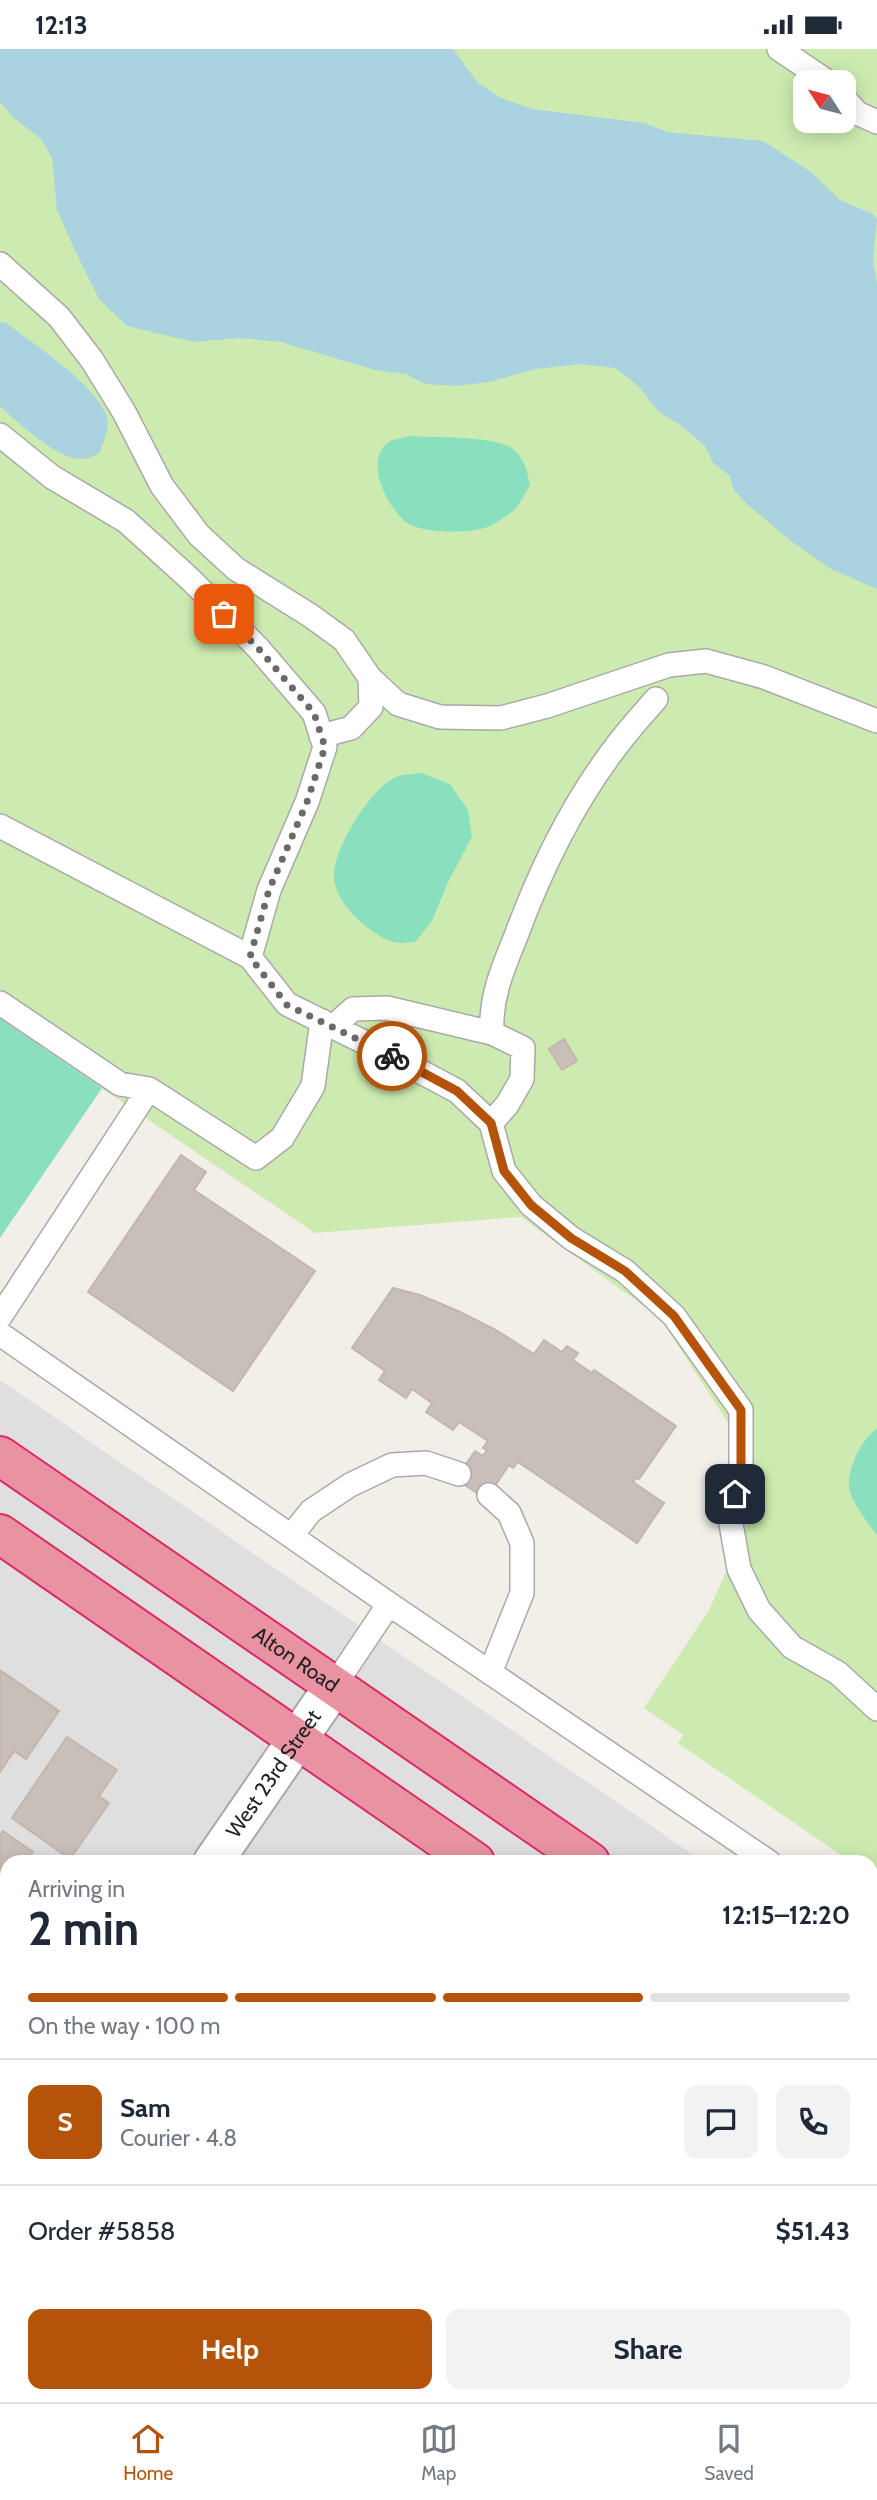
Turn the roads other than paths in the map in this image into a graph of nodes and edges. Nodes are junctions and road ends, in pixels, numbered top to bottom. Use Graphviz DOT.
graph roads {
  1 [pos="779,49"];
  2 [pos="810,70"];
  3 [pos="856,112"];
  4 [pos="877,122"];
  5 [pos="0,264"];
  6 [pos="0,435"];
  7 [pos="370,678"];
  8 [pos="656,699"];
  9 [pos="877,721"];
  10 [pos="321,736"];
  11 [pos="0,826"];
  12 [pos="250,957"];
  13 [pos="0,1003"];
  14 [pos="327,1024"];
  15 [pos="492,1033"];
  16 [pos="149,1089"];
  17 [pos="491,1123"];
  18 [pos="0,1317"];
  19 [pos="0,1334"];
  20 [pos="0,1456"];
  21 [pos="459,1474"];
  22 [pos="489,1495"];
  23 [pos="0,1534"];
  24 [pos="291,1536"];
  25 [pos="389,1604"];
  26 [pos="490,1673"];
  27 [pos="334,1686"];
  28 [pos="877,1709"];
  29 [pos="297,1739"];
  30 [pos="218,1855"];
  31 [pos="465,1855"];
  32 [pos="580,1855"];
  33 [pos="759,1855"];
  1 -- 2 [label="lane"];
  3 -- 4 [label="lane"];
  5 -- 7 [label="lane"];
  6 -- 10 [label="lane"];
  7 -- 9 [label="lane"];
  7 -- 10 [label="lane"];
  8 -- 15 [label="lane"];
  10 -- 12 [label="lane"];
  11 -- 12 [label="lane"];
  12 -- 14 [label="lane"];
  13 -- 16 [label="lane"];
  14 -- 15 [label="lane"];
  14 -- 16 [label="lane"];
  14 -- 17 [label="lane"];
  15 -- 17 [label="lane"];
  16 -- 18 [label="lane"];
  17 -- 28 [label="lane"];
  19 -- 24 [label="lane"];
  20 -- 27 [label="highway, Alton Road"];
  21 -- 24 [label="lane"];
  22 -- 26 [label="lane"];
  23 -- 29 [label="highway"];
  24 -- 25 [label="lane"];
  25 -- 26 [label="lane"];
  25 -- 27 [label="lane"];
  26 -- 33 [label="lane"];
  27 -- 29 [label="street, West 23rd Street"];
  27 -- 32 [label="highway, Alton Road"];
  29 -- 30 [label="street, West 23rd Street"];
  29 -- 31 [label="highway"];
}
